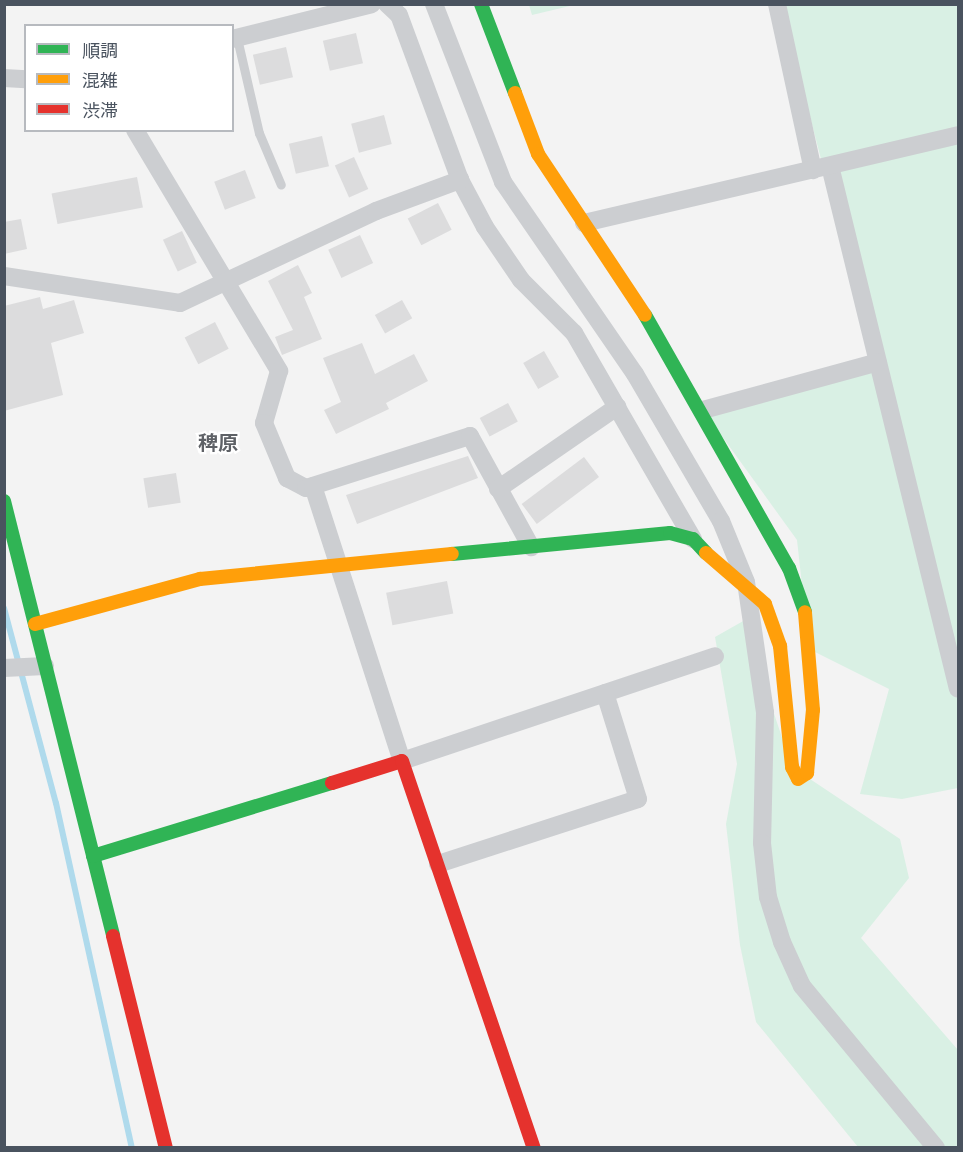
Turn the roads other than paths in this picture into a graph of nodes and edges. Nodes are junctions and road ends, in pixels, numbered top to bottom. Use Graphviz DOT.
graph roads {
  1 [pos="372,4"];
  2 [pos="387,4"];
  3 [pos="434,4"];
  4 [pos="481,4"];
  5 [pos="777,4"];
  6 [pos="493,14"];
  7 [pos="235,39"];
  8 [pos="4,78"];
  9 [pos="24,79"];
  10 [pos="136,132"];
  11 [pos="958,135"];
  12 [pos="829,166"];
  13 [pos="460,180"];
  14 [pos="281,185"];
  15 [pos="584,223"];
  16 [pos="4,276"];
  17 [pos="226,283"];
  18 [pos="878,362"];
  19 [pos="617,407"];
  20 [pos="703,410"];
  21 [pos="313,486"];
  22 [pos="498,489"];
  23 [pos="4,501"];
  24 [pos="693,539"];
  25 [pos="531,547"];
  26 [pos="339,567"];
  27 [pos="746,582"];
  28 [pos="34,624"];
  29 [pos="716,656"];
  30 [pos="45,666"];
  31 [pos="4,668"];
  32 [pos="958,689"];
  33 [pos="605,693"];
  34 [pos="402,761"];
  35 [pos="93,856"];
  36 [pos="438,864"];
  37 [pos="165,1148"];
  38 [pos="534,1148"];
  39 [pos="936,1148"];
  1 -- 7 [label="street"];
  2 -- 13 [label="street"];
  3 -- 27 [label="street"];
  4 -- 6 [label="street"];
  5 -- 12 [label="street"];
  6 -- 15 [label="street"];
  7 -- 14 [label="lane"];
  8 -- 9 [label="street"];
  10 -- 17 [label="street"];
  11 -- 12 [label="street"];
  12 -- 15 [label="street"];
  12 -- 18 [label="street"];
  13 -- 17 [label="street"];
  13 -- 19 [label="street"];
  15 -- 20 [label="street"];
  16 -- 17 [label="street"];
  17 -- 21 [label="street"];
  18 -- 20 [label="street"];
  18 -- 32 [label="street"];
  19 -- 22 [label="street"];
  19 -- 24 [label="street"];
  20 -- 27 [label="street"];
  21 -- 22 [label="street"];
  21 -- 26 [label="street"];
  22 -- 25 [label="street"];
  23 -- 28 [label="street"];
  24 -- 25 [label="street"];
  24 -- 27 [label="street"];
  25 -- 26 [label="street"];
  26 -- 28 [label="street"];
  26 -- 34 [label="street"];
  27 -- 39 [label="street"];
  28 -- 30 [label="street"];
  29 -- 33 [label="street"];
  30 -- 31 [label="street"];
  30 -- 35 [label="street"];
  33 -- 34 [label="street"];
  33 -- 36 [label="street"];
  34 -- 35 [label="street"];
  34 -- 36 [label="street"];
  35 -- 37 [label="street"];
  36 -- 38 [label="street"];
}
